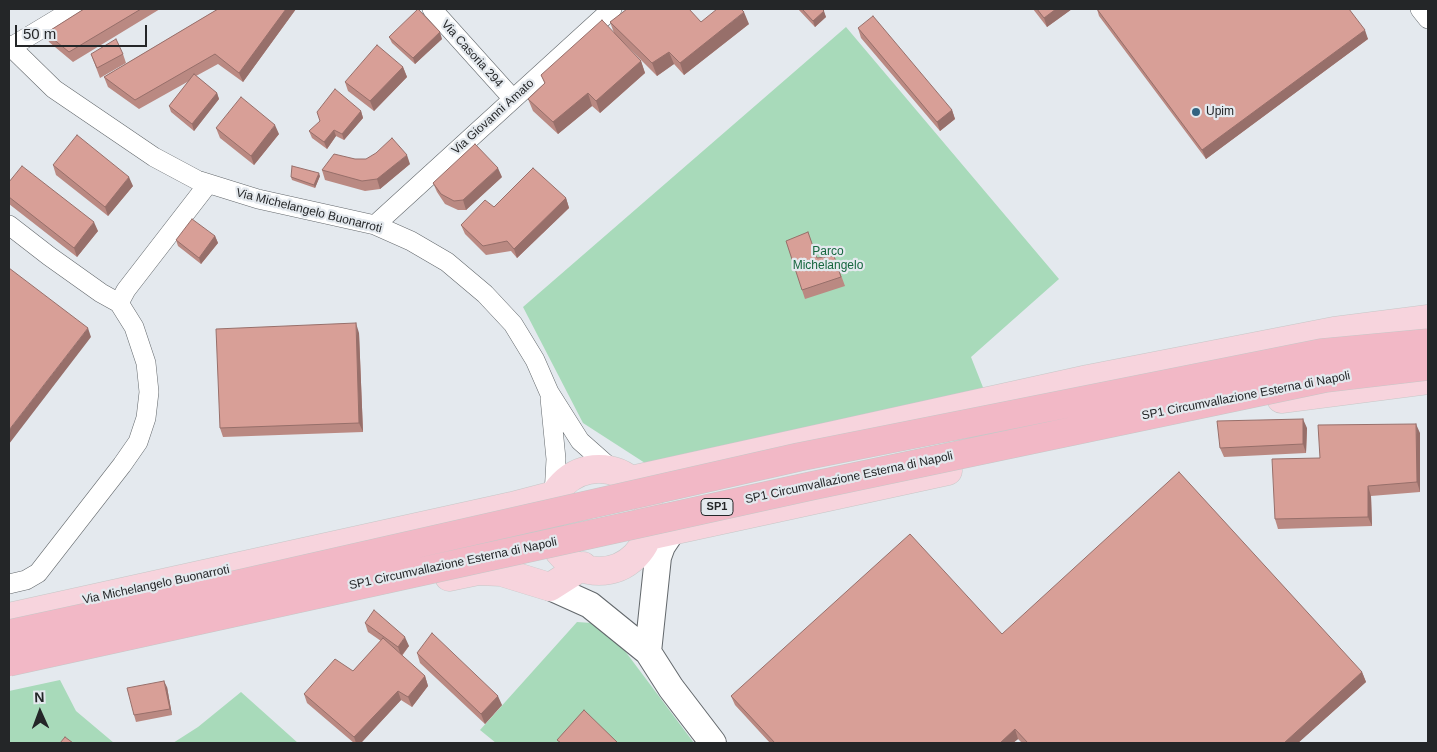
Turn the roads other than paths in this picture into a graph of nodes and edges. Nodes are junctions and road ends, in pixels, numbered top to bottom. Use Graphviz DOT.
graph roads {
  1 [pos="74,9"];
  2 [pos="432,9"];
  3 [pos="612,9"];
  4 [pos="1420,9"];
  5 [pos="1428,19"];
  6 [pos="10,46"];
  7 [pos="513,99"];
  8 [pos="208,184"];
  9 [pos="9,225"];
  10 [pos="375,225"];
  11 [pos="119,303"];
  12 [pos="1428,319"];
  13 [pos="1428,343"];
  14 [pos="1428,366"];
  15 [pos="1428,380"];
  16 [pos="549,392"];
  17 [pos="623,476"];
  18 [pos="554,495"];
  19 [pos="655,537"];
  20 [pos="583,566"];
  21 [pos="9,584"];
  22 [pos="550,587"];
  23 [pos="590,605"];
  24 [pos="9,617"];
  25 [pos="9,634"];
  26 [pos="648,652"];
  27 [pos="9,662"];
  28 [pos="9,675"];
  29 [pos="713,743"];
  1 -- 6 [label="street, Via Michelangelo Buonarroti"];
  2 -- 7 [label="street, Via Casoria 294"];
  3 -- 7 [label="street, Via Giovanni Amato"];
  4 -- 5 [label="street"];
  6 -- 8 [label="street, Via Michelangelo Buonarroti"];
  7 -- 10 [label="street, Via Giovanni Amato"];
  8 -- 10 [label="street, Via Michelangelo Buonarroti"];
  8 -- 11 [label="street"];
  9 -- 11 [label="street"];
  10 -- 16 [label="street, Via Michelangelo Buonarroti"];
  11 -- 21 [label="street"];
  12 -- 17 [label="main road"];
  13 -- 25 [label="highway, SP1 Circumvallazione Esterna di Napoli / SP1, bridge"];
  14 -- 27 [label="highway, SP1 Circumvallazione Esterna di Napoli / SP1, bridge"];
  15 -- 19 [label="main road"];
  16 -- 17 [label="street, Via Michelangelo Buonarroti"];
  16 -- 18 [label="street, Via Michelangelo Buonarroti"];
  17 -- 18 [label="main road"];
  17 -- 19 [label="main road"];
  18 -- 20 [label="main road"];
  18 -- 24 [label="main road, Via Michelangelo Buonarroti"];
  19 -- 20 [label="main road"];
  19 -- 26 [label="street"];
  20 -- 22 [label="main road"];
  20 -- 23 [label="street"];
  22 -- 23 [label="street"];
  22 -- 28 [label="main road"];
  23 -- 26 [label="street"];
  26 -- 29 [label="street"];
}
